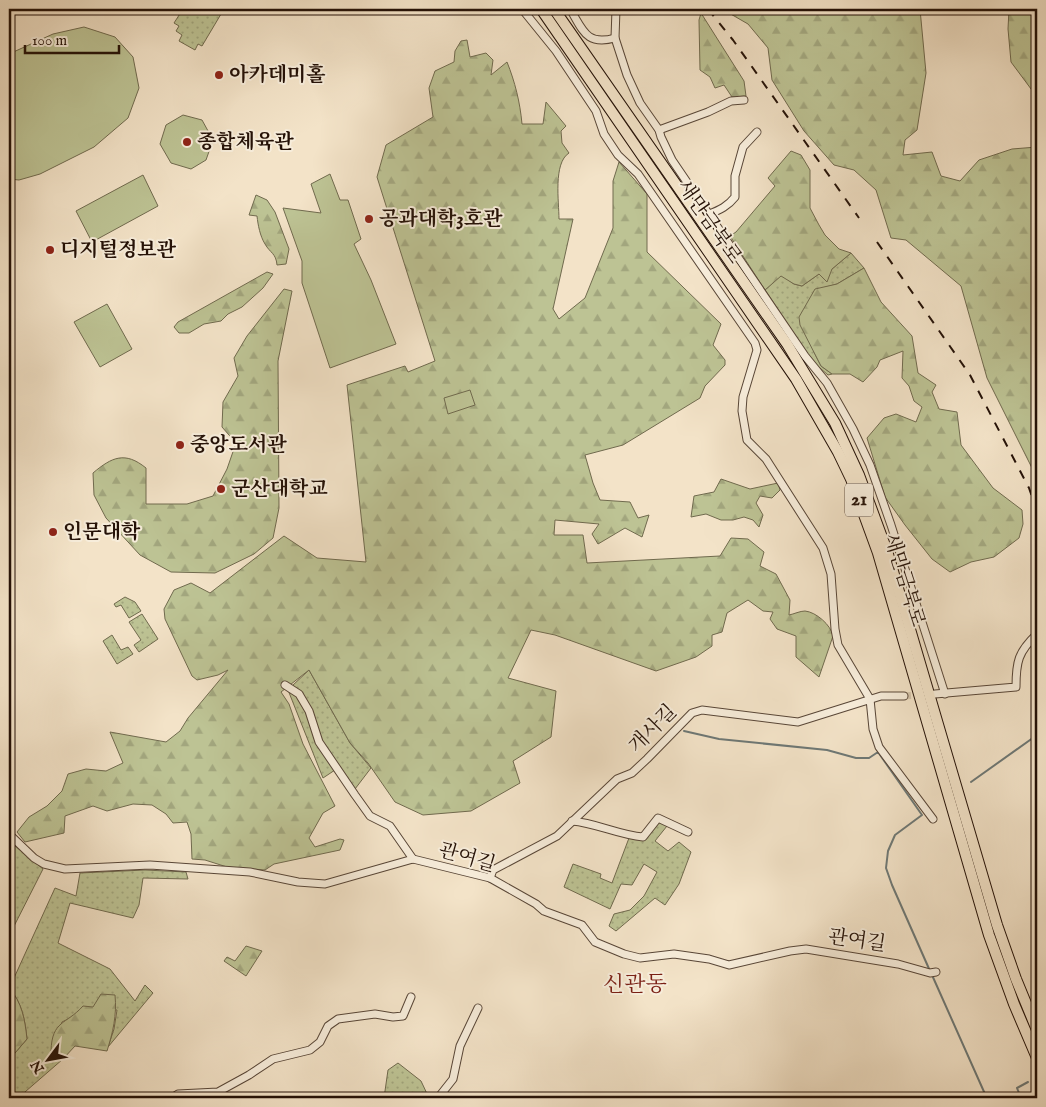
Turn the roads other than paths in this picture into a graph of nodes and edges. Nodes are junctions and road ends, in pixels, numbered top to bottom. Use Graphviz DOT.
graph roads {
  1 [pos="522,9"];
  2 [pos="541,9"];
  3 [pos="554,9"];
  4 [pos="570,9"];
  5 [pos="616,9"];
  6 [pos="614,38"];
  7 [pos="744,100"];
  8 [pos="660,130"];
  9 [pos="757,132"];
  10 [pos="709,214"];
  11 [pos="1037,634"];
  12 [pos="285,685"];
  13 [pos="935,694"];
  14 [pos="945,694"];
  15 [pos="904,696"];
  16 [pos="870,699"];
  17 [pos="933,819"];
  18 [pos="572,821"];
  19 [pos="688,832"];
  20 [pos="9,834"];
  21 [pos="413,860"];
  22 [pos="490,878"];
  23 [pos="933,973"];
  24 [pos="411,997"];
  25 [pos="478,1008"];
  26 [pos="1037,1030"];
  27 [pos="1037,1058"];
  28 [pos="172,1098"];
  29 [pos="438,1098"];
  1 -- 16 [label="street"];
  2 -- 27 [label="highway, 새만금북로 / 21"];
  3 -- 26 [label="highway, 새만금북로 / 21"];
  4 -- 6 [label="street"];
  5 -- 6 [label="street"];
  6 -- 8 [label="street"];
  7 -- 8 [label="street"];
  8 -- 10 [label="street"];
  9 -- 10 [label="street"];
  10 -- 14 [label="street"];
  11 -- 14 [label="street"];
  12 -- 21 [label="street"];
  13 -- 14 [label="street"];
  15 -- 16 [label="street, 개사길"];
  16 -- 17 [label="street"];
  16 -- 18 [label="street, 개사길"];
  18 -- 19 [label="street"];
  18 -- 22 [label="street, 개사길"];
  20 -- 21 [label="street, 관여길"];
  21 -- 22 [label="street, 관여길"];
  22 -- 23 [label="street, 관여길"];
  24 -- 28 [label="street"];
  25 -- 29 [label="street"];
}
